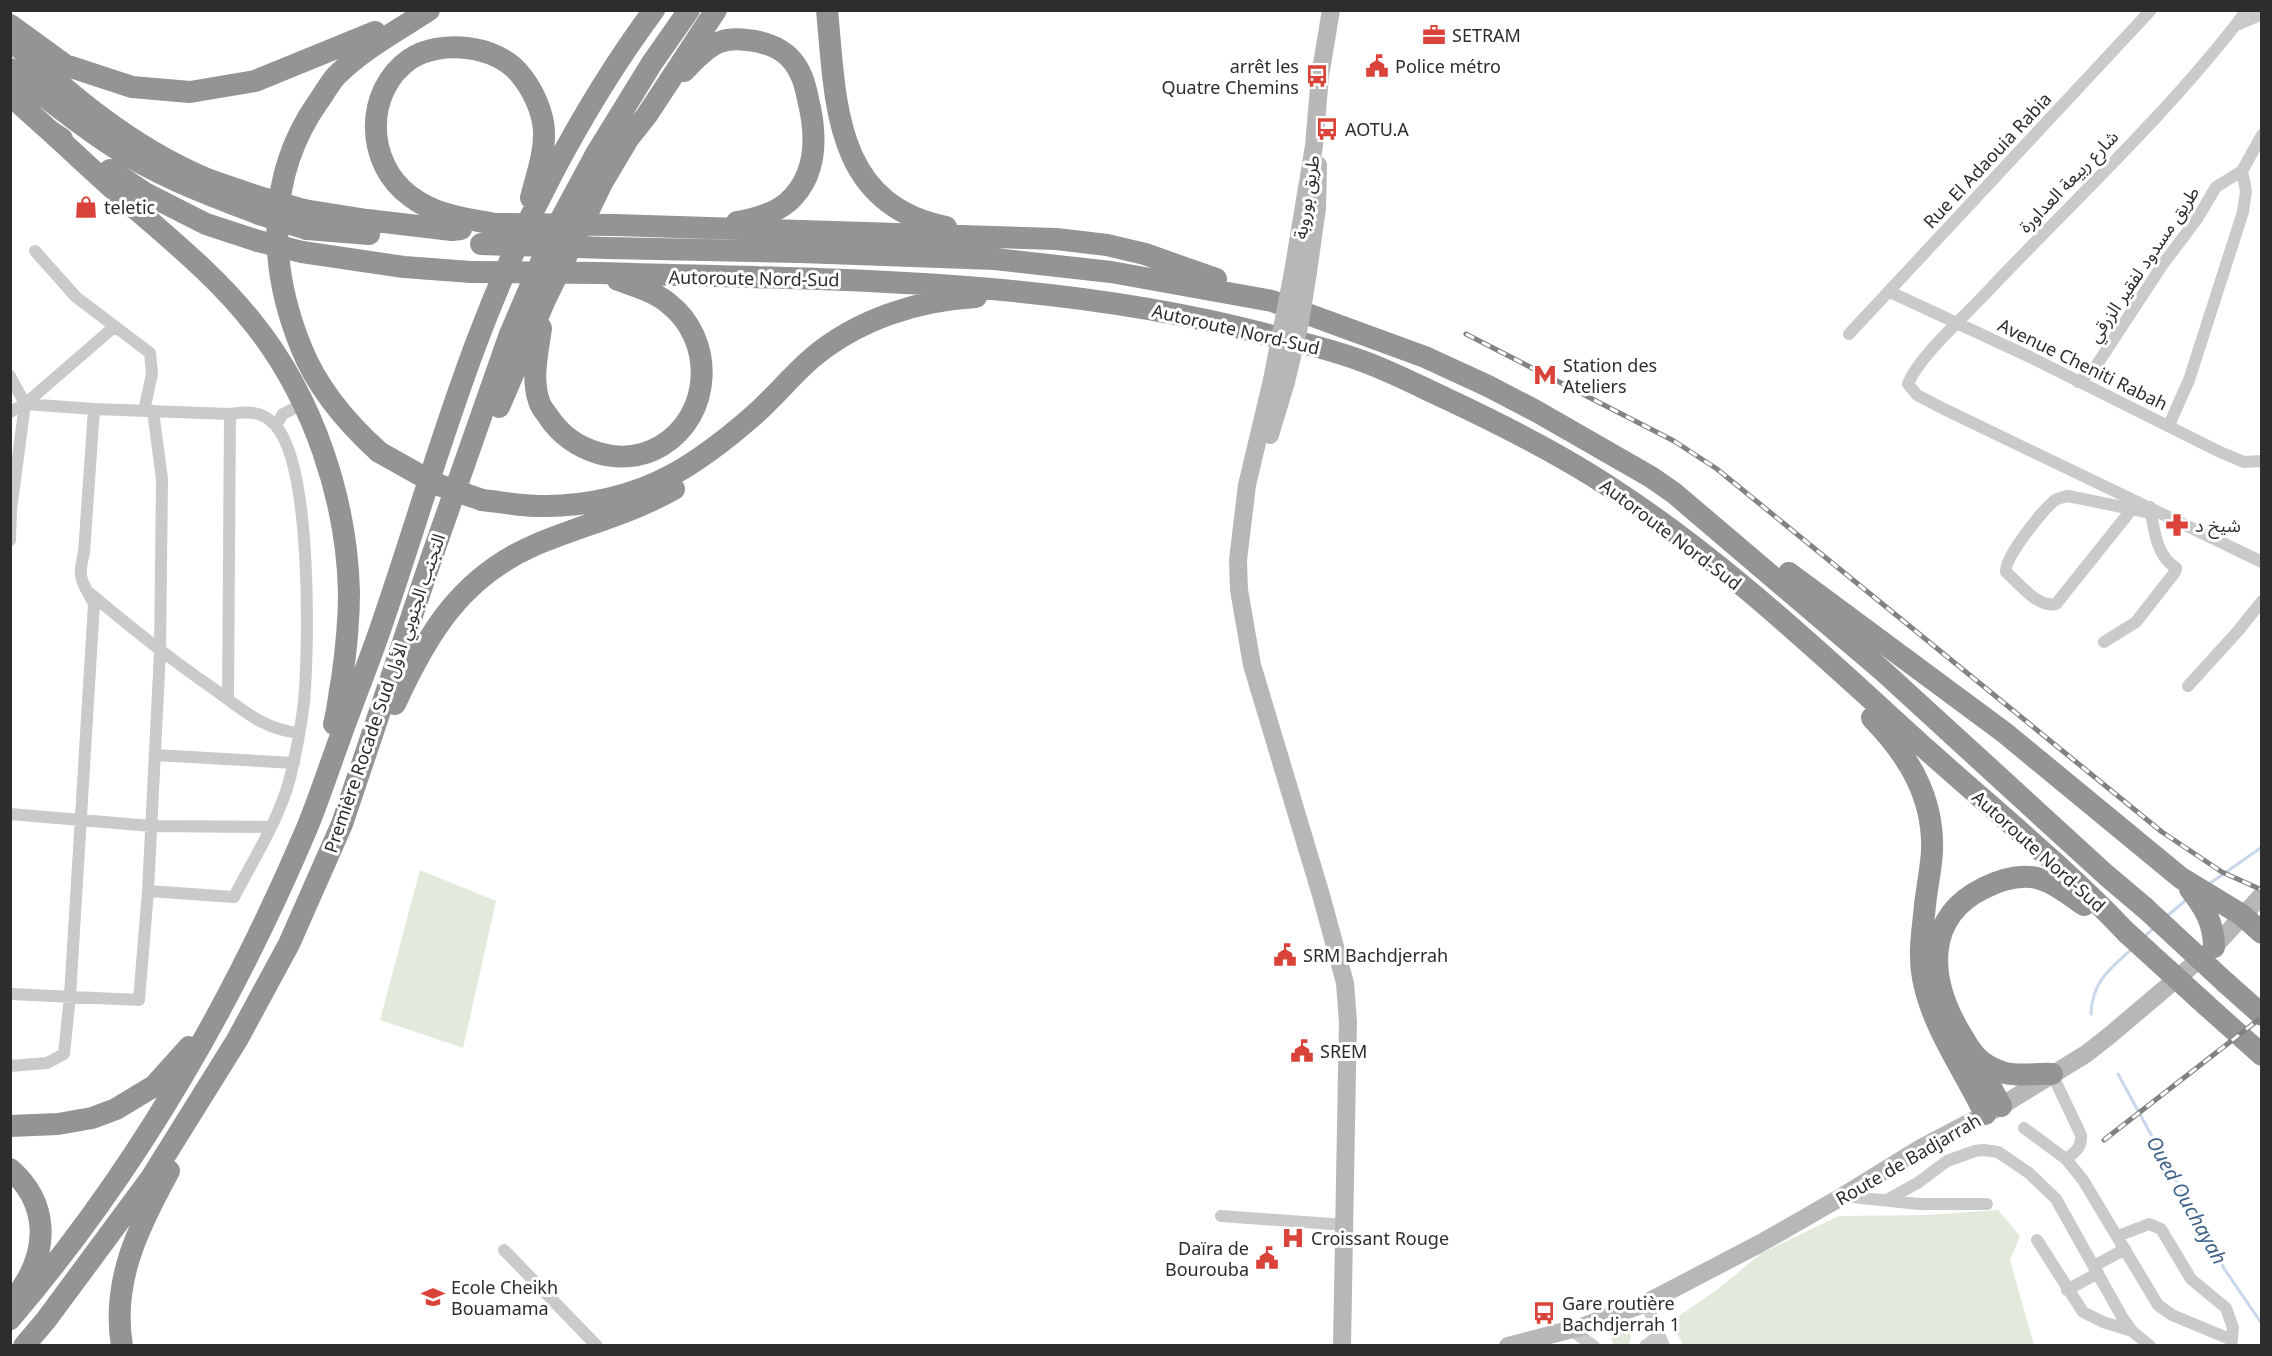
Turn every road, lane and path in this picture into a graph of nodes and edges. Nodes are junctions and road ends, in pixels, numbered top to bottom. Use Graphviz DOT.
graph roads {
  1 [pos="428,10"];
  2 [pos="654,10"];
  3 [pos="689,10"];
  4 [pos="716,10"];
  5 [pos="827,10"];
  6 [pos="1331,10"];
  7 [pos="2151,10"];
  8 [pos="2247,10"];
  9 [pos="2262,14"];
  10 [pos="10,25"];
  11 [pos="2236,26"];
  12 [pos="10,40"];
  13 [pos="10,69"];
  14 [pos="10,95"];
  15 [pos="660,95"];
  16 [pos="50,131"];
  17 [pos="2262,135"];
  18 [pos="2242,171"];
  19 [pos="258,205"];
  20 [pos="306,219"];
  21 [pos="495,224"];
  22 [pos="525,227"];
  23 [pos="660,227"];
  24 [pos="998,235"];
  25 [pos="35,251"];
  26 [pos="600,273"];
  27 [pos="1890,292"];
  28 [pos="1058,294"];
  29 [pos="545,300"];
  30 [pos="1272,301"];
  31 [pos="1957,325"];
  32 [pos="114,327"];
  33 [pos="1849,334"];
  34 [pos="10,376"];
  35 [pos="2078,382"];
  36 [pos="25,404"];
  37 [pos="303,404"];
  38 [pos="94,409"];
  39 [pos="148,411"];
  40 [pos="10,412"];
  41 [pos="230,414"];
  42 [pos="754,415"];
  43 [pos="276,425"];
  44 [pos="2169,425"];
  45 [pos="2262,460"];
  46 [pos="1674,493"];
  47 [pos="2132,509"];
  48 [pos="2151,510"];
  49 [pos="10,540"];
  50 [pos="431,559"];
  51 [pos="2262,562"];
  52 [pos="87,590"];
  53 [pos="2262,601"];
  54 [pos="1800,636"];
  55 [pos="2104,642"];
  56 [pos="160,652"];
  57 [pos="2188,686"];
  58 [pos="228,699"];
  59 [pos="299,733"];
  60 [pos="155,755"];
  61 [pos="294,763"];
  62 [pos="10,814"];
  63 [pos="80,821"];
  64 [pos="342,824"];
  65 [pos="151,826"];
  66 [pos="271,827"];
  67 [pos="307,827"];
  68 [pos="148,891"];
  69 [pos="2203,898"];
  70 [pos="2255,906"];
  71 [pos="2126,932"];
  72 [pos="2262,933"];
  73 [pos="2214,946"];
  74 [pos="10,994"];
  75 [pos="70,996"];
  76 [pos="219,1011"];
  77 [pos="2262,1016"];
  78 [pos="237,1040"];
  79 [pos="2262,1055"];
  80 [pos="1975,1058"];
  81 [pos="10,1066"];
  82 [pos="2052,1074"];
  83 [pos="1993,1110"];
  84 [pos="10,1126"];
  85 [pos="2024,1128"];
  86 [pos="2066,1160"];
  87 [pos="10,1169"];
  88 [pos="1844,1196"];
  89 [pos="1887,1200"];
  90 [pos="1987,1204"];
  91 [pos="1221,1216"];
  92 [pos="1346,1225"];
  93 [pos="2118,1236"];
  94 [pos="2037,1240"];
  95 [pos="2125,1249"];
  96 [pos="504,1250"];
  97 [pos="2096,1270"];
  98 [pos="2067,1290"];
  99 [pos="1646,1303"];
  100 [pos="10,1304"];
  101 [pos="10,1319"];
  102 [pos="1571,1330"];
  103 [pos="2132,1331"];
  104 [pos="1344,1341"];
  105 [pos="1661,1341"];
  106 [pos="2231,1342"];
  107 [pos="24,1346"];
  108 [pos="122,1346"];
  109 [pos="597,1346"];
  110 [pos="1508,1346"];
  111 [pos="1594,1346"];
  112 [pos="1645,1346"];
  113 [pos="2150,1346"];
  1 -- 10 [label="highway"];
  1 -- 42 [label="highway, bridge"];
  2 -- 22 [label="highway, Première Rocade Sud التجنب الجنوبي الأول"];
  3 -- 50 [label="highway, Première Rocade Sud التجنب الجنوبي الأول"];
  4 -- 15 [label="highway"];
  5 -- 24 [label="highway"];
  6 -- 92 [label="main road, طريق بوروبة, bridge"];
  7 -- 27 [label="street, Rue El Adaouia Rabia"];
  8 -- 11 [label="street, شارع ربيعة العداورة"];
  9 -- 11 [label="street"];
  11 -- 31 [label="street, شارع ربيعة العداورة"];
  12 -- 19 [label="highway"];
  13 -- 19 [label="highway, Autoroute Nord-Sud"];
  14 -- 16 [label="highway, Autoroute Nord-Sud"];
  15 -- 23 [label="highway"];
  15 -- 29 [label="highway"];
  16 -- 26 [label="highway, Autoroute Nord-Sud, bridge"];
  16 -- 37 [label="highway"];
  17 -- 18 [label="street"];
  18 -- 35 [label="street, طريق مسدود لفقير الزرقي"];
  18 -- 44 [label="street"];
  19 -- 20 [label="highway, Autoroute Nord-Sud, bridge"];
  20 -- 21 [label="highway"];
  20 -- 30 [label="highway, Autoroute Nord-Sud, bridge"];
  21 -- 22 [label="highway"];
  21 -- 23 [label="highway, bridge"];
  22 -- 67 [label="highway, Première Rocade Sud التجنب الجنوبي الأول"];
  23 -- 24 [label="highway"];
  24 -- 30 [label="highway"];
  25 -- 32 [label="street"];
  26 -- 28 [label="highway, Autoroute Nord-Sud"];
  26 -- 29 [label="highway"];
  27 -- 31 [label="street, Avenue Cheniti Rabah"];
  27 -- 33 [label="street, Rue El Adaouia Rabia"];
  28 -- 42 [label="highway"];
  28 -- 54 [label="highway, Autoroute Nord-Sud"];
  29 -- 50 [label="highway"];
  30 -- 46 [label="highway, Autoroute Nord-Sud"];
  31 -- 35 [label="street, Avenue Cheniti Rabah"];
  31 -- 48 [label="street, شارع ربيعة العداورة"];
  32 -- 36 [label="street"];
  32 -- 39 [label="street"];
  34 -- 36 [label="street"];
  35 -- 44 [label="street, Avenue Cheniti Rabah"];
  36 -- 38 [label="street"];
  36 -- 40 [label="street"];
  36 -- 49 [label="street"];
  37 -- 43 [label="street"];
  37 -- 67 [label="highway"];
  38 -- 39 [label="street"];
  38 -- 52 [label="street"];
  39 -- 41 [label="street"];
  39 -- 56 [label="street"];
  41 -- 43 [label="street"];
  41 -- 58 [label="street"];
  42 -- 64 [label="highway"];
  43 -- 59 [label="street"];
  44 -- 45 [label="street, Avenue Cheniti Rabah"];
  46 -- 69 [label="highway"];
  46 -- 77 [label="highway, Autoroute Nord-Sud, bridge"];
  47 -- 47 [label="street"];
  47 -- 48 [label="street"];
  48 -- 51 [label="street"];
  48 -- 55 [label="street"];
  50 -- 64 [label="highway, Première Rocade Sud التجنب الجنوبي الأول"];
  52 -- 56 [label="street"];
  52 -- 63 [label="street"];
  53 -- 57 [label="street"];
  54 -- 71 [label="highway, Autoroute Nord-Sud"];
  54 -- 83 [label="highway"];
  56 -- 58 [label="street"];
  56 -- 60 [label="street"];
  58 -- 59 [label="street"];
  59 -- 61 [label="street"];
  60 -- 61 [label="street"];
  60 -- 65 [label="street"];
  61 -- 66 [label="street"];
  62 -- 63 [label="street"];
  63 -- 65 [label="street"];
  63 -- 75 [label="street"];
  64 -- 78 [label="highway, Première Rocade Sud التجنب الجنوبي الأول"];
  65 -- 66 [label="street"];
  65 -- 68 [label="street"];
  66 -- 68 [label="street"];
  67 -- 76 [label="highway, Première Rocade Sud التجنب الجنوبي الأول"];
  68 -- 75 [label="street"];
  69 -- 70 [label="highway"];
  69 -- 73 [label="highway"];
  70 -- 72 [label="highway"];
  70 -- 73 [label="main road, Route de Badjarrah"];
  71 -- 79 [label="highway, Autoroute Nord-Sud, bridge"];
  71 -- 80 [label="highway"];
  73 -- 82 [label="main road, Route de Badjarrah"];
  74 -- 75 [label="street"];
  75 -- 81 [label="street"];
  76 -- 84 [label="highway"];
  76 -- 101 [label="highway, Première Rocade Sud التجنب الجنوبي الأول"];
  78 -- 107 [label="highway, Première Rocade Sud التجنب الجنوبي الأول"];
  78 -- 108 [label="highway"];
  80 -- 82 [label="highway"];
  80 -- 83 [label="highway"];
  82 -- 83 [label="main road, Route de Badjarrah"];
  82 -- 86 [label="street"];
  83 -- 88 [label="main road, Route de Badjarrah"];
  85 -- 86 [label="street"];
  86 -- 93 [label="street"];
  87 -- 100 [label="highway"];
  88 -- 89 [label="street"];
  88 -- 99 [label="main road, Route de Badjarrah"];
  89 -- 90 [label="street"];
  89 -- 97 [label="street"];
  91 -- 92 [label="street"];
  92 -- 104 [label="main road, طريق بوروبة"];
  93 -- 95 [label="street"];
  93 -- 106 [label="street"];
  94 -- 98 [label="street"];
  95 -- 97 [label="street"];
  95 -- 106 [label="street"];
  96 -- 109 [label="street"];
  97 -- 98 [label="street"];
  97 -- 103 [label="street"];
  98 -- 103 [label="street"];
  99 -- 102 [label="main road, Route de Badjarrah"];
  99 -- 105 [label="street"];
  102 -- 110 [label="main road, Route de Badjarrah"];
  102 -- 111 [label="street"];
  103 -- 113 [label="street"];
  105 -- 112 [label="street"];
}
